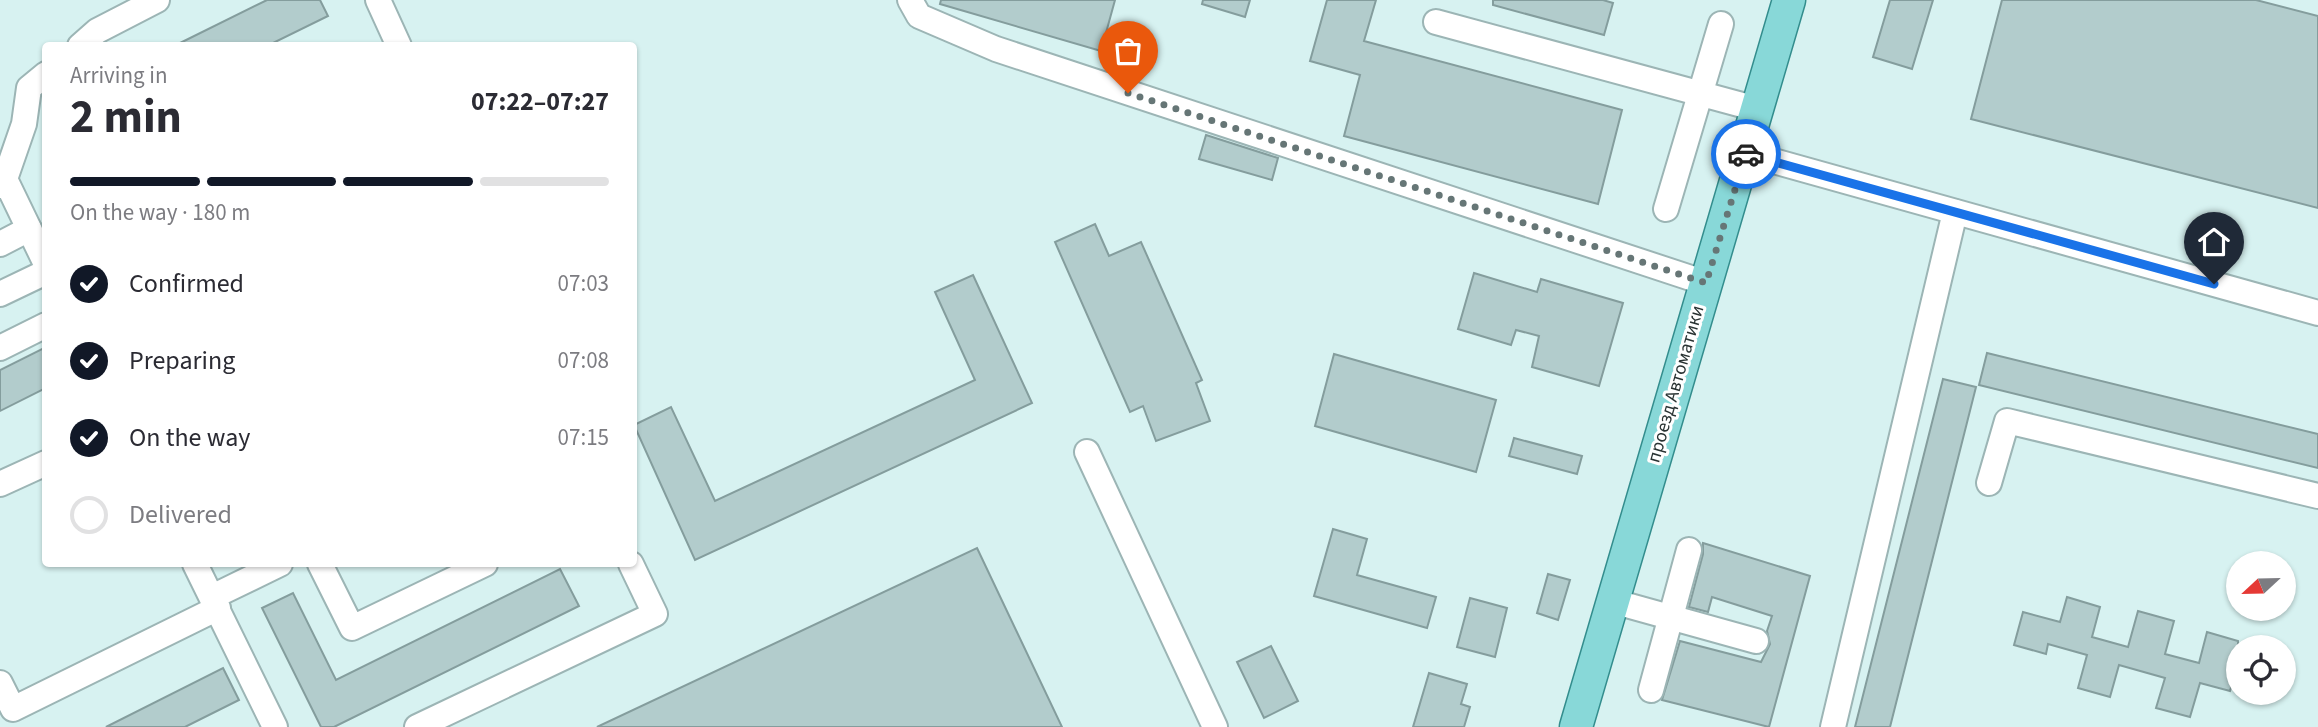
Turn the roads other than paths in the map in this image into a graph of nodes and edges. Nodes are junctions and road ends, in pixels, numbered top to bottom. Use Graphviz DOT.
graph roads {
  1 [pos="121,0"];
  2 [pos="157,0"];
  3 [pos="377,0"];
  4 [pos="910,0"];
  5 [pos="1786,1"];
  6 [pos="1436,23"];
  7 [pos="1721,24"];
  8 [pos="88,38"];
  9 [pos="393,42"];
  10 [pos="42,77"];
  11 [pos="1702,94"];
  12 [pos="1757,109"];
  13 [pos="1745,153"];
  14 [pos="3,182"];
  15 [pos="1666,209"];
  16 [pos="1955,212"];
  17 [pos="29,229"];
  18 [pos="0,244"];
  19 [pos="42,256"];
  20 [pos="42,274"];
  21 [pos="1706,283"];
  22 [pos="0,294"];
  23 [pos="2318,313"];
  24 [pos="42,327"];
  25 [pos="0,348"];
  26 [pos="1087,452"];
  27 [pos="42,465"];
  28 [pos="1989,483"];
  29 [pos="0,484"];
  30 [pos="2318,496"];
  31 [pos="1689,550"];
  32 [pos="197,567"];
  33 [pos="275,567"];
  34 [pos="322,567"];
  35 [pos="479,567"];
  36 [pos="632,567"];
  37 [pos="1612,601"];
  38 [pos="215,602"];
  39 [pos="1671,617"];
  40 [pos="1756,641"];
  41 [pos="0,683"];
  42 [pos="1651,690"];
  43 [pos="269,725"];
  44 [pos="417,727"];
  45 [pos="1215,727"];
  46 [pos="1576,727"];
  47 [pos="1833,727"];
  1 -- 8 [label="street"];
  2 -- 8 [label="street"];
  3 -- 9 [label="street"];
  4 -- 21 [label="street"];
  5 -- 12 [label="main road, проезд Автоматики"];
  6 -- 11 [label="street"];
  7 -- 11 [label="street"];
  10 -- 14 [label="street"];
  11 -- 12 [label="street"];
  11 -- 15 [label="street"];
  12 -- 13 [label="main road, проезд Автоматики"];
  13 -- 16 [label="street"];
  13 -- 21 [label="main road, проезд Автоматики"];
  14 -- 17 [label="street"];
  16 -- 23 [label="street"];
  16 -- 47 [label="street"];
  17 -- 18 [label="street"];
  17 -- 19 [label="street"];
  20 -- 22 [label="street"];
  21 -- 37 [label="main road, проезд Автоматики"];
  24 -- 25 [label="street"];
  26 -- 45 [label="street"];
  27 -- 29 [label="street"];
  28 -- 30 [label="street"];
  31 -- 39 [label="street"];
  32 -- 38 [label="street"];
  33 -- 38 [label="street"];
  34 -- 35 [label="street"];
  36 -- 44 [label="street"];
  37 -- 39 [label="street"];
  37 -- 46 [label="main road, проезд Автоматики"];
  38 -- 41 [label="street"];
  38 -- 43 [label="street"];
  39 -- 40 [label="street"];
  39 -- 42 [label="street"];
}
